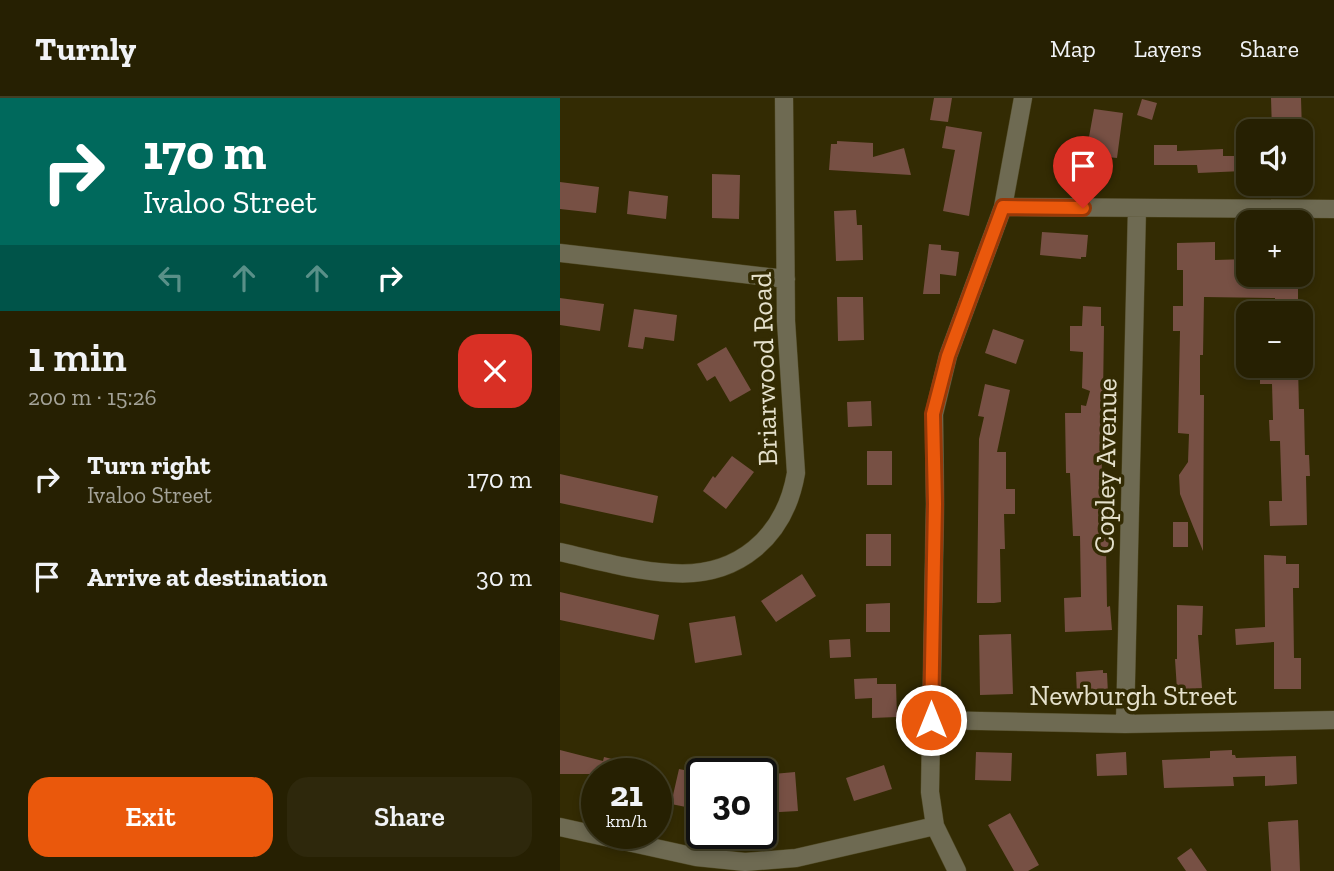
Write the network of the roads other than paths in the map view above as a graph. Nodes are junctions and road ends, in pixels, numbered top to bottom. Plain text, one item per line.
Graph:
1 (784, 98) edge
2 (1023, 98) edge
3 (1003, 207) junction
4 (1136, 208) junction
5 (1334, 209) edge
6 (560, 253) edge
7 (786, 279) junction
8 (560, 551) edge
9 (931, 720) junction
10 (1334, 720) edge
11 (1125, 724) junction
12 (935, 826) junction
13 (560, 827) edge
14 (957, 871) edge

1 - 7 street, Briarwood Road
2 - 3 street
3 - 4 street
3 - 9 street
4 - 5 street
4 - 11 street, Copley Avenue
6 - 7 street
7 - 8 street, Briarwood Road
9 - 11 street, Newburgh Street
9 - 12 street
10 - 11 street, Newburgh Street
12 - 13 street
12 - 14 street

